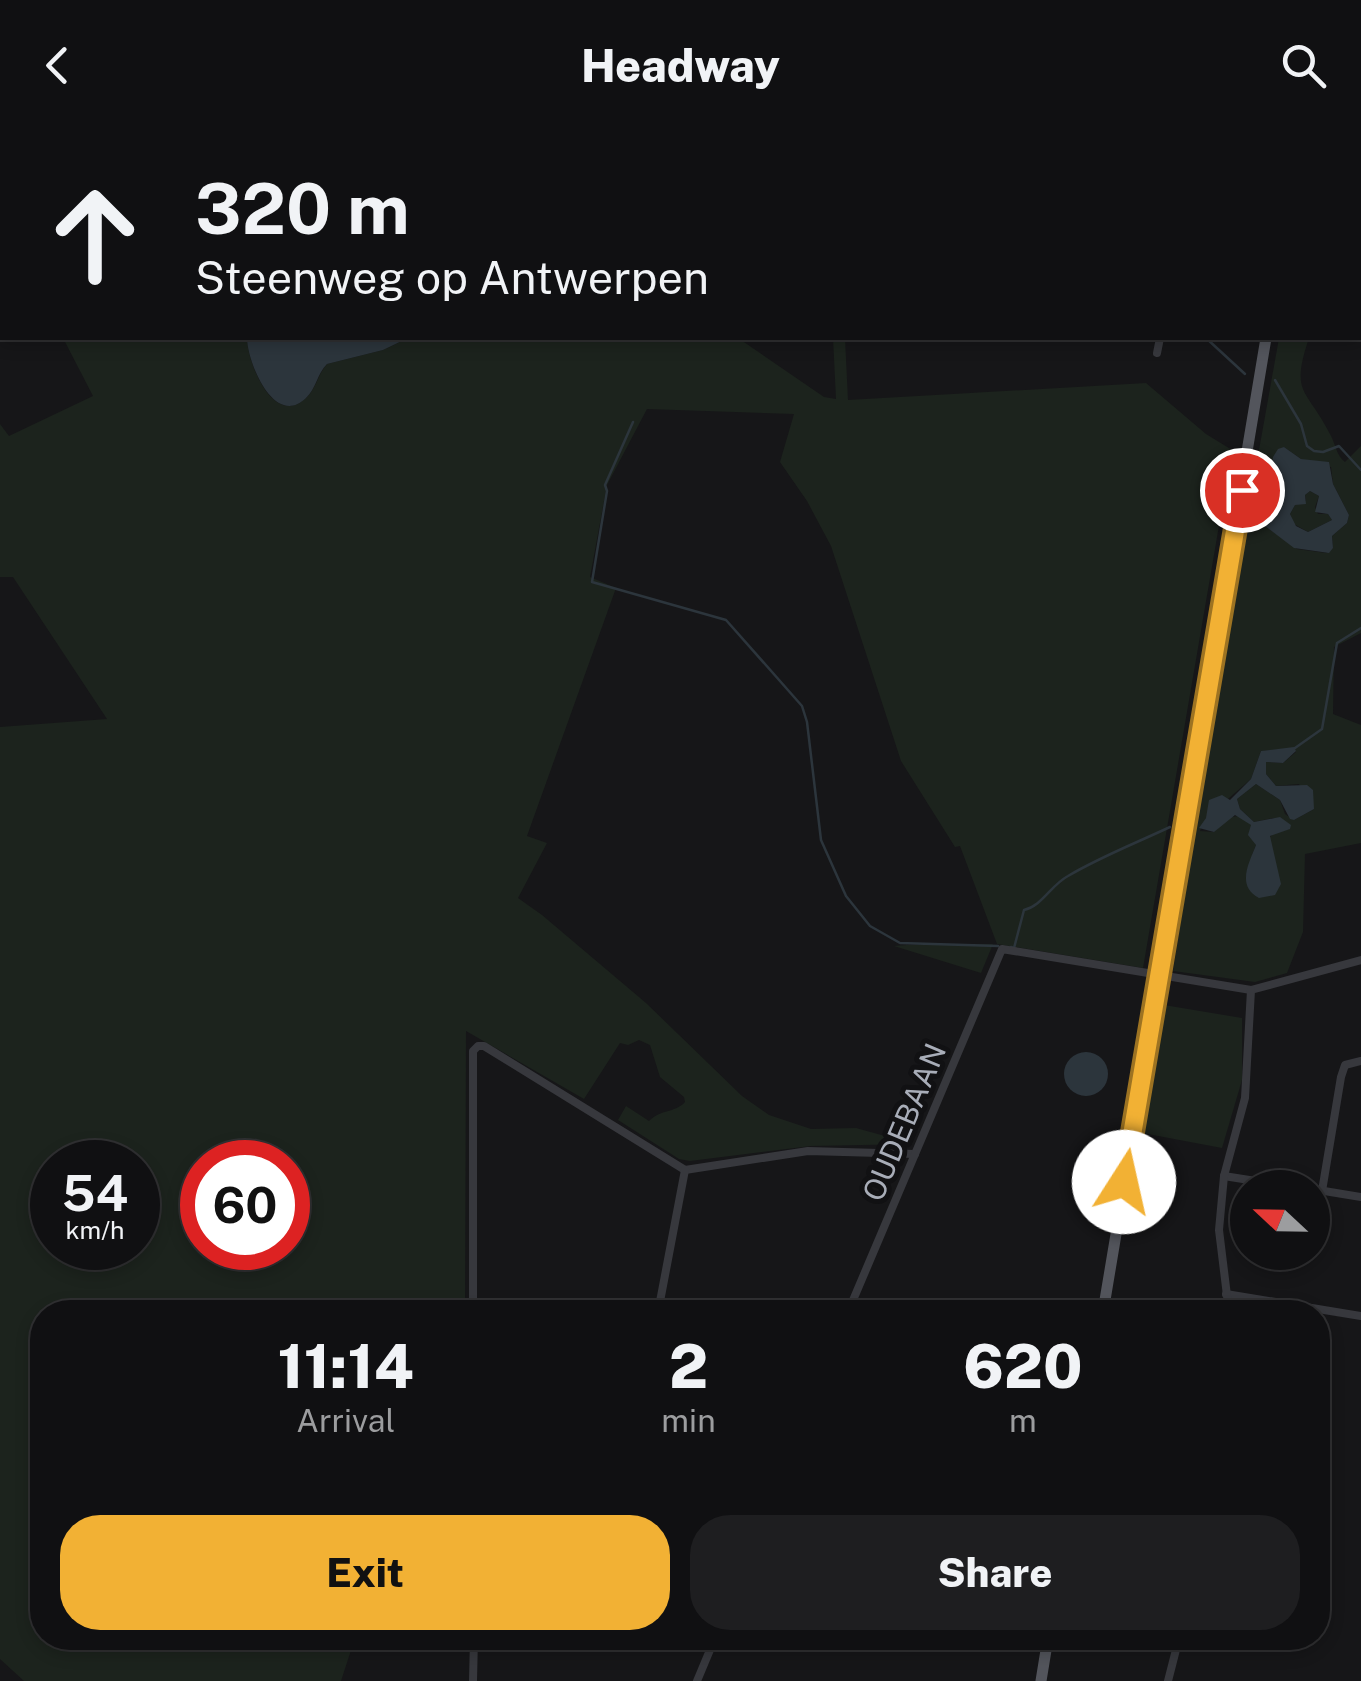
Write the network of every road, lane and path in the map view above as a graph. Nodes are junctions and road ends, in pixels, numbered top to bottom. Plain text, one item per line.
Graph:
1 (1160, 340) edge
2 (1266, 340) edge
3 (1157, 353) dead end
4 (1361, 960) edge
5 (1158, 975) junction
6 (1251, 990) junction
7 (1361, 1061) edge
8 (915, 1154) junction
9 (685, 1170) junction
10 (1322, 1170) edge
11 (1224, 1176) junction
12 (1230, 1177) edge
13 (1330, 1192) edge
14 (1361, 1197) edge
15 (1226, 1294) junction
16 (473, 1300) edge
17 (660, 1300) edge
18 (853, 1300) edge
19 (1104, 1300) edge
20 (1227, 1300) edge
21 (1263, 1300) edge
22 (1330, 1311) edge
23 (1361, 1316) edge
24 (474, 1650) edge
25 (710, 1650) edge
26 (1046, 1650) edge
27 (1176, 1650) edge
28 (473, 1681) edge
29 (697, 1681) edge
30 (1041, 1681) edge
31 (1168, 1681) edge

1 - 3 street
2 - 5 main road
4 - 6 street
5 - 6 street
5 - 8 street, OUDEBAAN
5 - 19 main road
6 - 11 street
7 - 10 street
8 - 9 street
8 - 18 street, OUDEBAAN
9 - 16 street
9 - 17 street
11 - 12 street
11 - 15 street
13 - 14 street
15 - 20 street
15 - 21 street
22 - 23 street
24 - 28 street
25 - 29 street
26 - 30 main road
27 - 31 street

